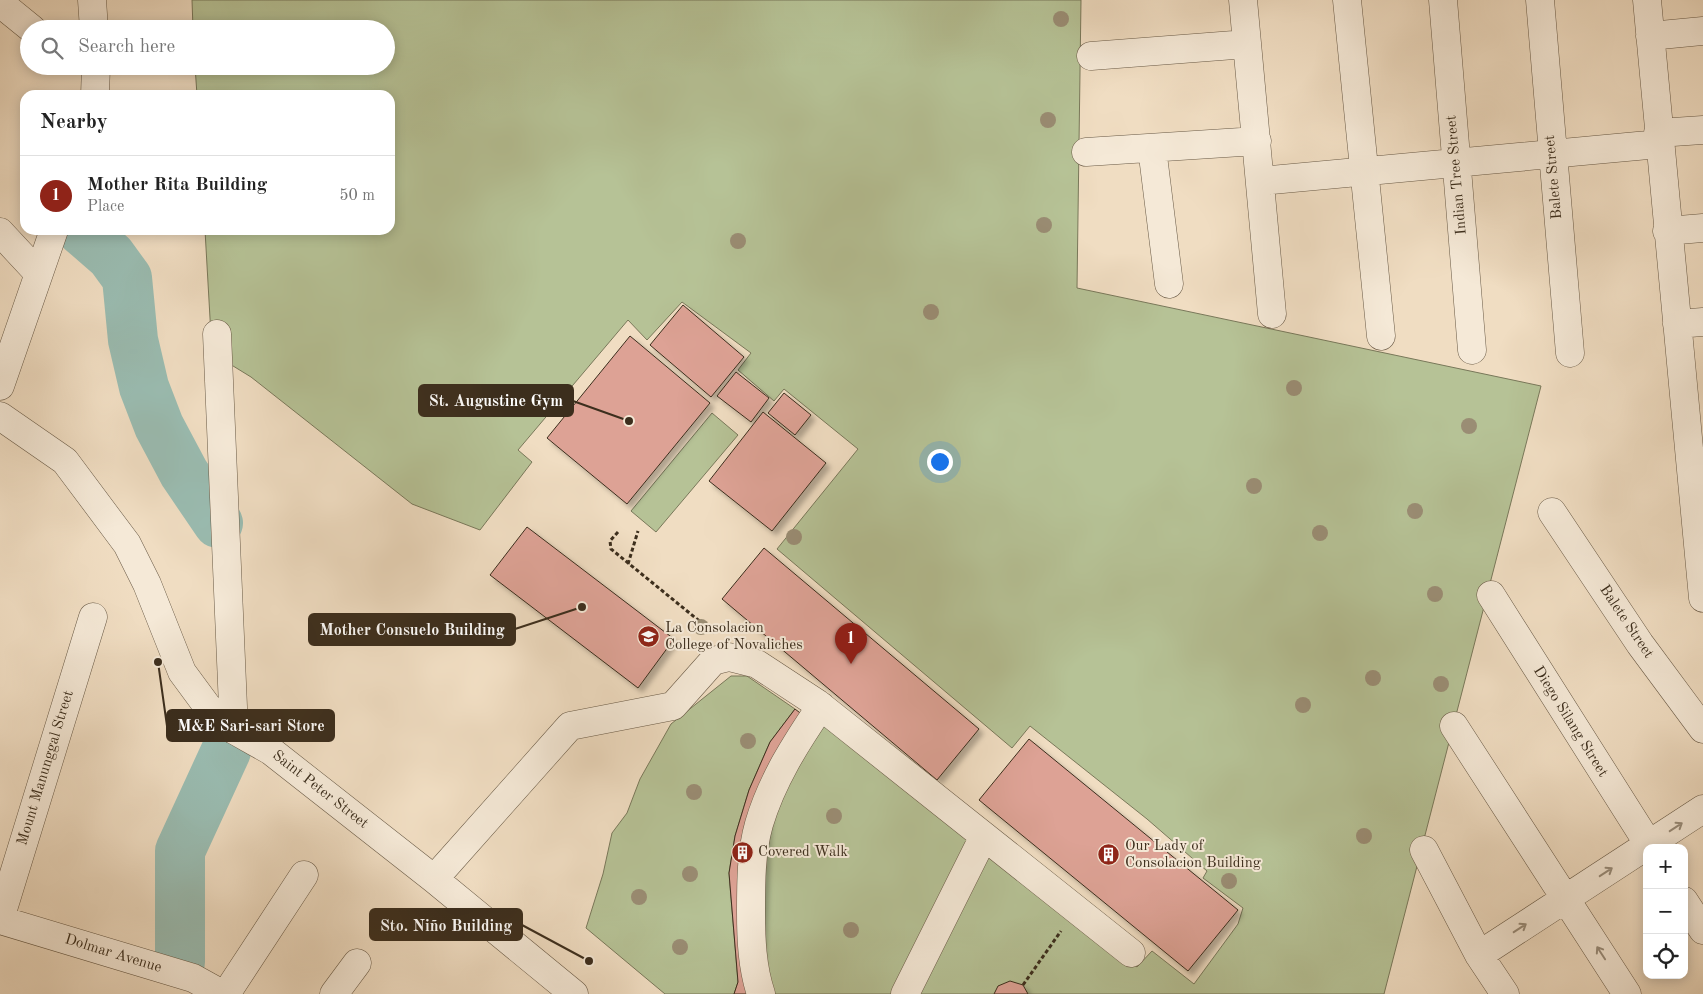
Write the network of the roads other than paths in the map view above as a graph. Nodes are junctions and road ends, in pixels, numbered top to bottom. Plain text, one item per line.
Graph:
1 (92, 0) edge
2 (1243, 0) edge
3 (1347, 0) edge
4 (1443, 0) edge
5 (1540, 0) edge
6 (1647, 0) edge
7 (0, 3) edge
8 (21, 20) edge
9 (93, 20) edge
10 (1703, 31) edge
11 (1650, 36) junction
12 (1247, 44) junction
13 (1091, 56) dead end
14 (1703, 130) edge
15 (1659, 139) junction
16 (1257, 141) junction
17 (1152, 148) junction
18 (1086, 152) dead end
19 (1552, 152) junction
20 (1456, 162) junction
21 (1364, 171) junction
22 (1261, 181) junction
23 (1703, 228) edge
24 (1668, 231) junction
25 (0, 232) edge
26 (52, 235) edge
27 (38, 273) junction
28 (1169, 284) dead end
29 (1272, 314) dead end
30 (1690, 323) edge
31 (217, 334) dead end
32 (1381, 336) dead end
33 (1472, 350) dead end
34 (1570, 353) dead end
35 (0, 386) edge
36 (0, 416) edge
37 (1694, 421) edge
38 (1552, 512) dead end
39 (1699, 515) edge
40 (1491, 595) dead end
41 (1703, 598) edge
42 (93, 617) dead end
43 (821, 706) junction
44 (1454, 726) dead end
45 (234, 730) junction
46 (1703, 730) edge
47 (1703, 809) edge
48 (984, 836) junction
49 (1649, 844) edge
50 (1653, 844) edge
51 (1424, 850) dead end
52 (1643, 850) edge
53 (304, 874) dead end
54 (434, 880) junction
55 (1566, 898) junction
56 (1688, 907) edge
57 (0, 919) edge
58 (1703, 930) edge
59 (1131, 953) dead end
60 (1479, 955) junction
61 (357, 963) dead end
62 (222, 994) edge
63 (226, 994) edge
64 (334, 994) edge
65 (574, 994) edge
66 (761, 994) edge
67 (906, 994) edge
68 (1505, 994) edge
69 (1627, 994) edge

1 - 9 street
2 - 12 street
3 - 21 street
4 - 20 street, Indian Tree Street
5 - 19 street, Balete Street
6 - 11 street
7 - 8 street
10 - 11 street
11 - 15 street
12 - 13 street
12 - 16 street
14 - 15 street
15 - 19 street
15 - 24 street
16 - 17 street
16 - 22 street
17 - 18 street
17 - 28 street
19 - 20 street
19 - 34 street, Balete Street
20 - 21 street
20 - 33 street, Indian Tree Street
21 - 22 street
21 - 32 street
22 - 29 street
23 - 24 street
24 - 30 street
25 - 27 street
26 - 27 street
27 - 35 street
30 - 37 street
31 - 45 street
36 - 45 street, Saint Peter Street
37 - 39 street
38 - 46 street, Balete Street
39 - 41 street
40 - 49 street, Diego Silang Street
42 - 57 street, Mount Manunggal Street
43 - 48 street
43 - 54 street
43 - 66 street
44 - 55 street
45 - 54 street, Saint Peter Street
50 -> 47 street
48 - 59 street
48 - 67 street
51 - 60 street
55 -> 52 street
53 - 63 street
54 - 65 street, Saint Peter Street
60 -> 55 street
69 -> 55 street
56 - 58 street
57 - 62 street, Dolmar Avenue
60 - 68 street
61 - 64 street

